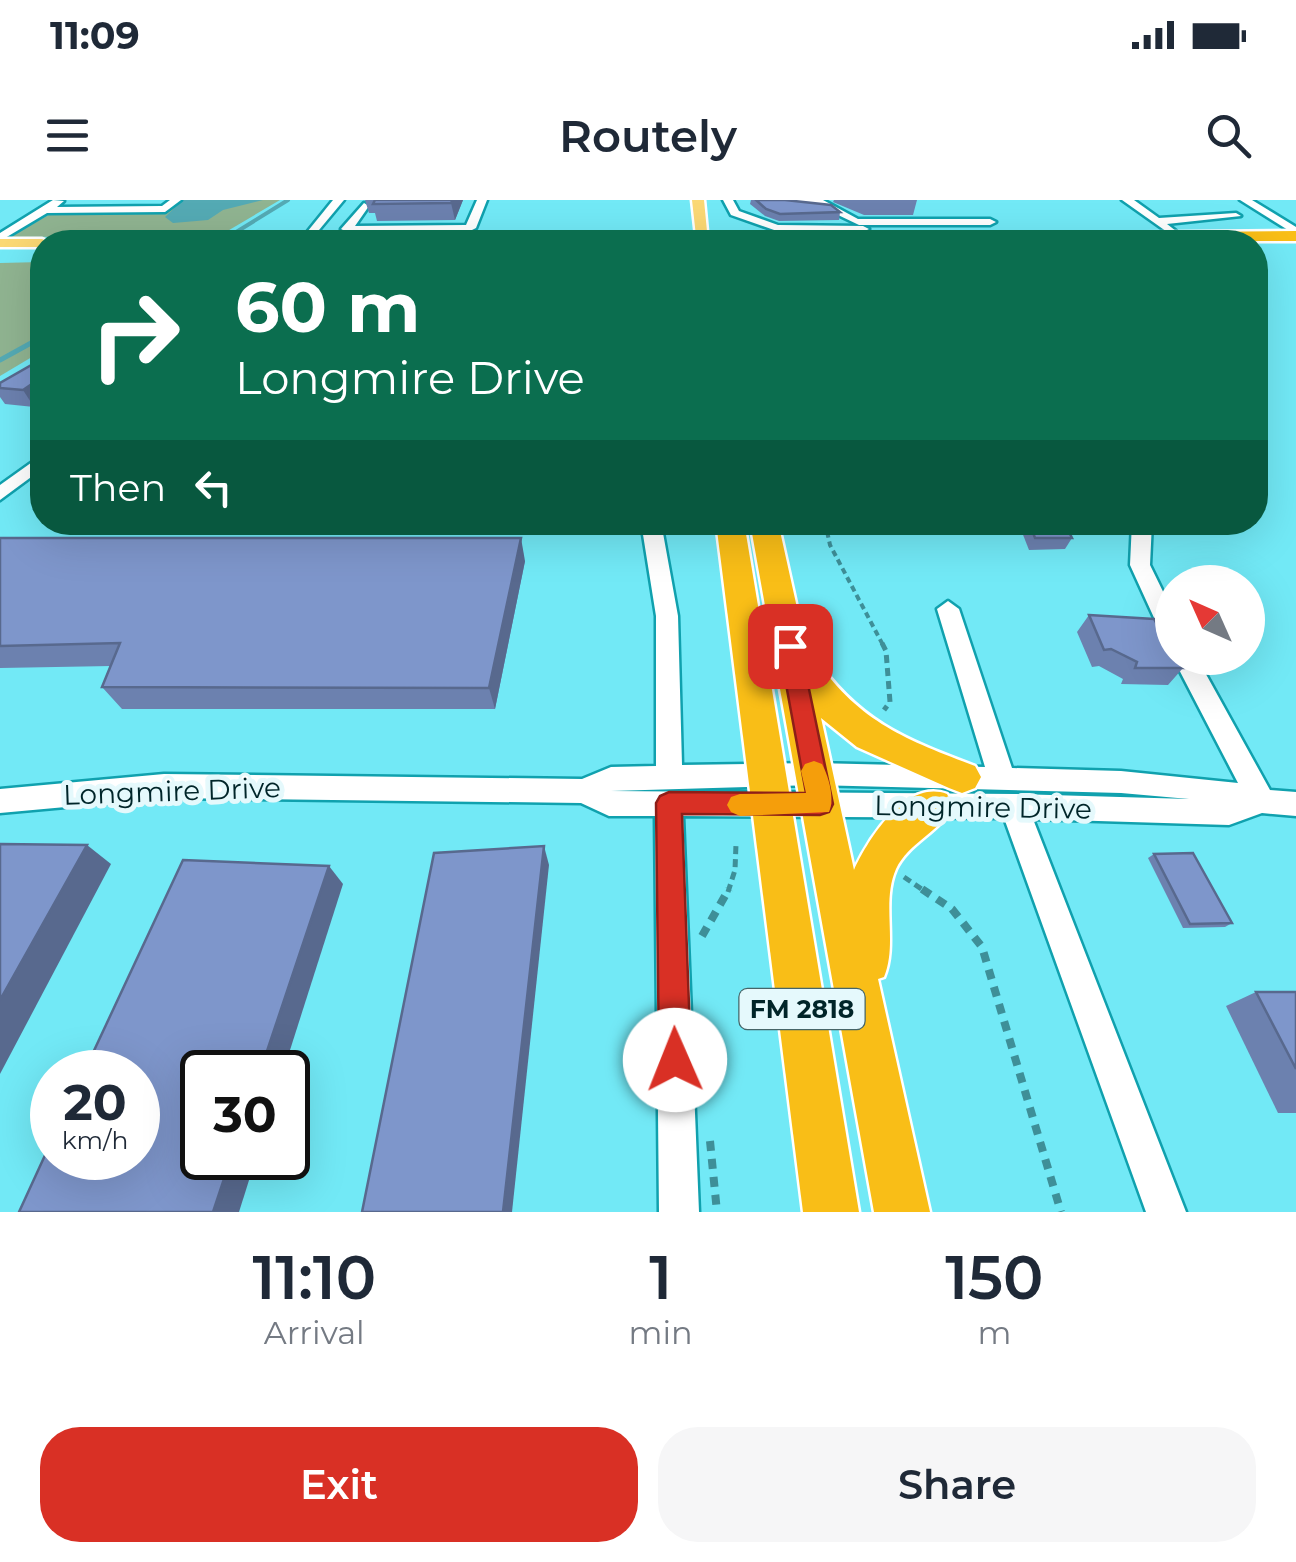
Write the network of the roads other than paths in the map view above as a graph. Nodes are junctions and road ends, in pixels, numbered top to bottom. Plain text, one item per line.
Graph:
1 (60, 200) edge
2 (176, 200) edge
3 (339, 200) edge
4 (482, 200) edge
5 (728, 200) edge
6 (772, 200) edge
7 (853, 200) edge
8 (1127, 200) edge
9 (1217, 203) edge
10 (1250, 203) edge
11 (370, 204) edge
12 (45, 210) junction
13 (691, 214) edge
14 (977, 214) dead end
15 (1157, 221) junction
16 (990, 222) junction
17 (864, 228) junction
18 (312, 230) edge
19 (665, 230) edge
20 (839, 230) edge
21 (892, 230) edge
22 (998, 230) edge
23 (1169, 230) edge
24 (1268, 237) edge
25 (1296, 237) edge
26 (0, 241) edge
27 (30, 242) edge
28 (1268, 242) edge
29 (0, 254) edge
30 (30, 254) edge
31 (30, 466) edge
32 (0, 468) edge
33 (30, 470) edge
34 (0, 494) edge
35 (654, 535) edge
36 (732, 535) edge
37 (767, 535) edge
38 (1141, 535) edge
39 (1155, 597) edge
40 (948, 609) dead end
41 (790, 646) junction
42 (1194, 675) edge
43 (817, 789) junction
44 (669, 790) junction
45 (771, 790) junction
46 (947, 791) junction
47 (1008, 792) junction
48 (0, 801) edge
49 (1262, 801) junction
50 (1296, 804) edge
51 (868, 1032) junction
52 (678, 1212) edge
53 (831, 1212) edge
54 (902, 1212) edge
55 (1166, 1212) edge

1 - 12 street
2 - 12 street
3 - 18 street
4 - 11 street
5 - 17 street
6 - 17 street
7 - 17 street
8 - 15 street
9 - 10 street
9 - 15 street
10 - 25 street
12 - 26 street
13 - 19 main road
14 - 16 street
15 - 23 street
16 - 17 street
16 - 22 street
17 - 20 highway
17 - 21 highway
24 - 25 highway
25 - 28 highway
26 - 27 main road
29 - 30 main road
31 - 32 street
33 - 34 street
35 - 44 street
36 - 45 highway, FM 2818
37 - 41 highway, FM 2818
38 - 39 street
40 - 47 street
41 - 43 highway, FM 2818
41 - 46 highway
42 - 49 street
43 - 45 street, Longmire Drive
43 - 46 street, Longmire Drive
43 - 46 street, Longmire Drive
43 - 51 highway, FM 2818
44 - 45 street, Longmire Drive
44 - 48 street, Longmire Drive
44 - 52 street
45 - 53 highway, FM 2818
46 - 47 street, Longmire Drive
46 - 47 street, Longmire Drive
46 - 51 highway
47 - 49 street, Longmire Drive
47 - 55 street
49 - 50 street, Longmire Drive
51 - 54 highway, FM 2818

